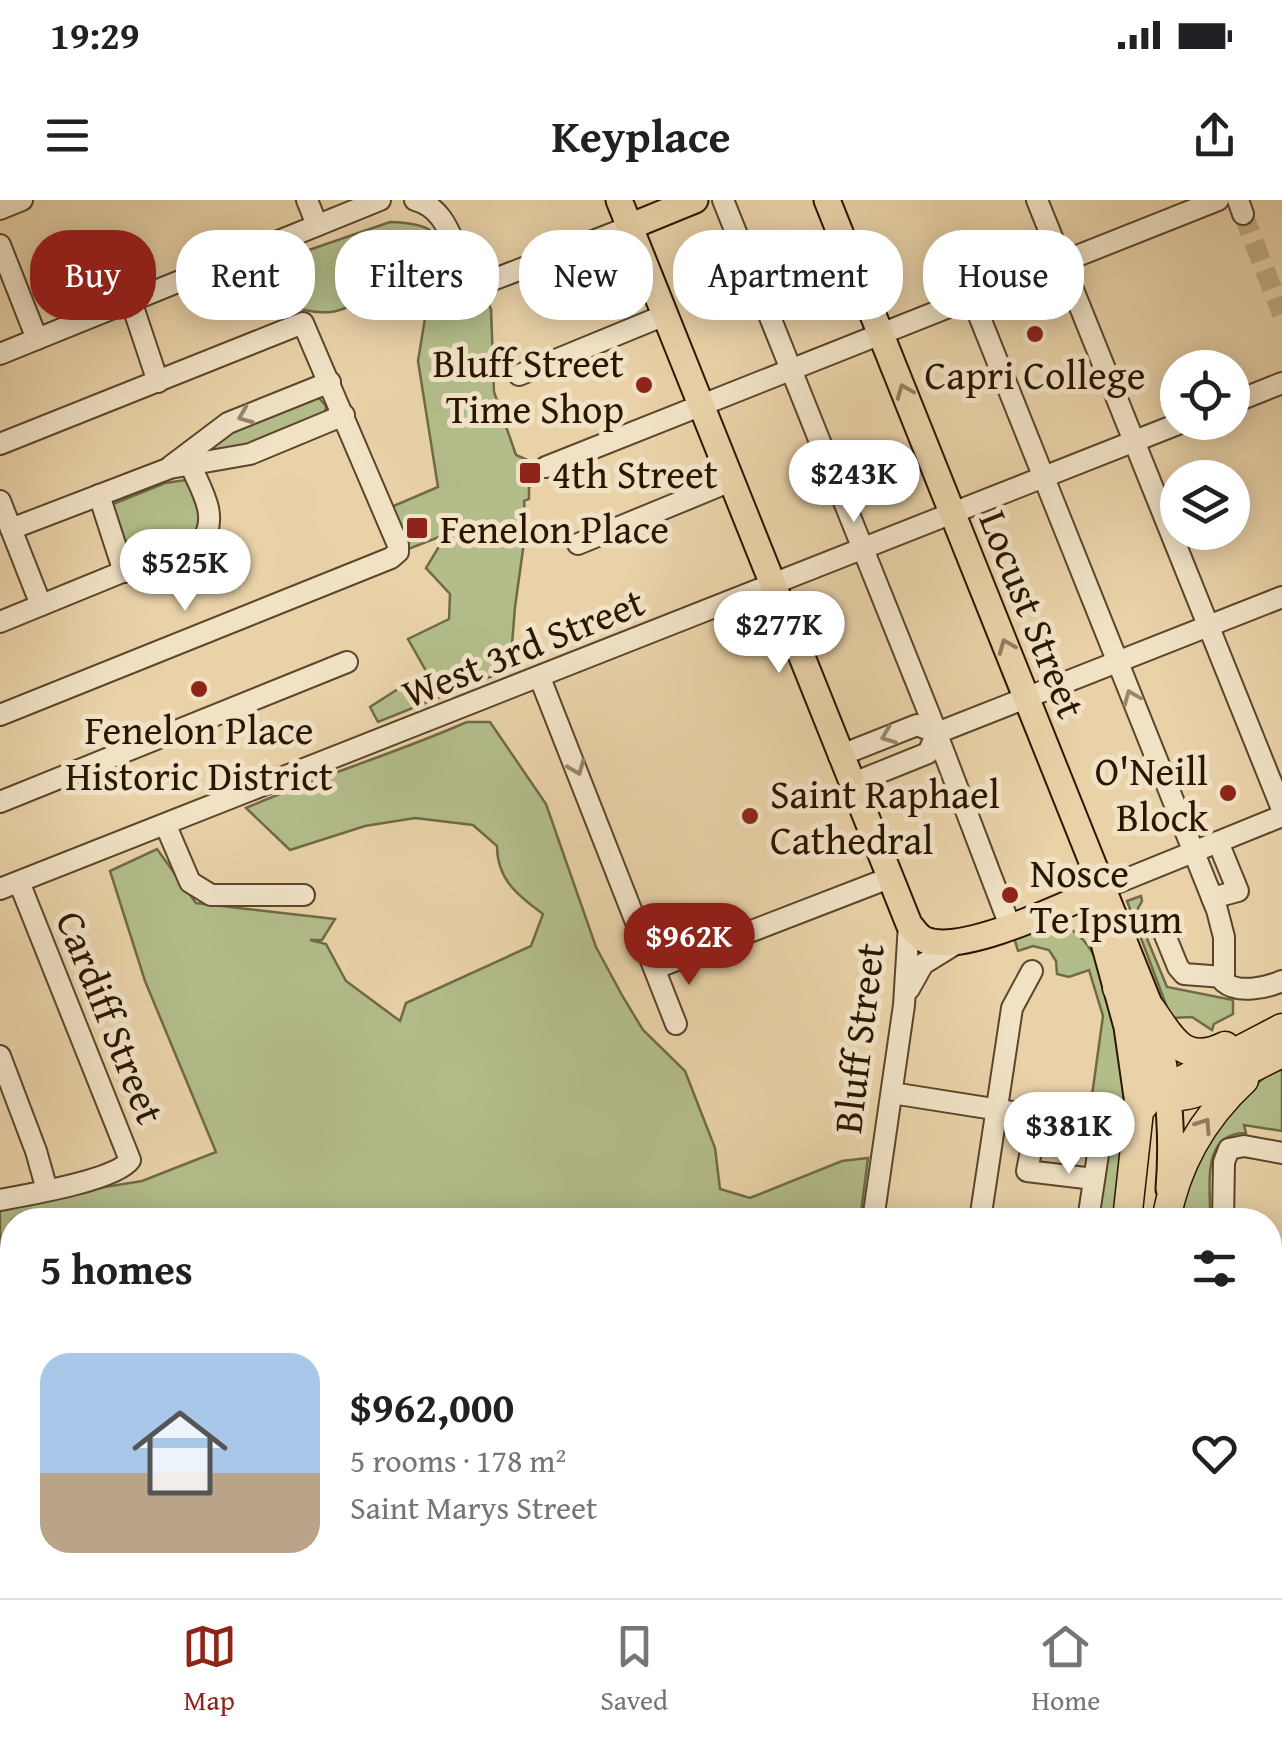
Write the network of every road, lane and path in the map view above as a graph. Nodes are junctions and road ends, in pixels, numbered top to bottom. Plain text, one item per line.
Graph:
1 (22, 200) edge
2 (307, 200) edge
3 (380, 200) edge
4 (415, 200) edge
5 (619, 200) edge
6 (695, 200) edge
7 (723, 200) edge
8 (827, 200) edge
9 (1036, 200) edge
10 (1218, 200) edge
11 (0, 208) edge
12 (317, 225) junction
13 (630, 226) junction
14 (1049, 230) edge
15 (0, 245) edge
16 (1084, 253) edge
17 (156, 290) edge
18 (665, 316) junction
19 (1084, 317) edge
20 (923, 318) edge
21 (84, 320) edge
22 (137, 320) edge
23 (981, 320) edge
24 (882, 334) junction
25 (37, 339) junction
26 (0, 354) edge
27 (792, 370) junction
28 (519, 375) dead end
29 (158, 382) junction
30 (330, 382) junction
31 (1282, 383) edge
32 (1250, 396) edge
33 (701, 406) junction
34 (344, 415) junction
35 (1160, 431) edge
36 (1134, 442) junction
37 (0, 444) edge
38 (180, 466) junction
39 (546, 467) dead end
40 (1042, 478) junction
41 (731, 481) junction
42 (99, 495) junction
43 (0, 502) edge
44 (953, 513) junction
45 (12, 529) junction
46 (578, 544) dead end
47 (863, 548) junction
48 (124, 572) junction
49 (772, 584) junction
50 (1282, 598) edge
51 (41, 605) junction
52 (0, 622) edge
53 (1208, 626) junction
54 (348, 662) dead end
55 (1117, 662) junction
56 (540, 678) junction
57 (1026, 698) junction
58 (0, 715) edge
59 (937, 733) junction
60 (840, 756) junction
61 (851, 784) junction
62 (0, 802) edge
63 (1282, 813) edge
64 (166, 826) junction
65 (1218, 842) junction
66 (1194, 852) junction
67 (889, 878) junction
68 (10, 886) edge
69 (1102, 889) junction
70 (304, 895) dead end
71 (1212, 898) junction
72 (1040, 915) junction
73 (1160, 923) dead end
74 (909, 924) junction
75 (1010, 926) junction
76 (957, 944) junction
77 (656, 968) junction
78 (1032, 971) dead end
79 (1224, 976) junction
80 (1114, 979) junction
81 (1282, 981) edge
82 (904, 1005) junction
83 (1151, 1009) junction
84 (676, 1024) dead end
85 (1282, 1026) edge
86 (1282, 1053) edge
87 (0, 1056) edge
88 (1166, 1090) junction
89 (892, 1093) junction
90 (997, 1109) junction
91 (1140, 1111) junction
92 (1038, 1116) junction
93 (1282, 1152) edge
94 (1094, 1179) junction
95 (47, 1190) junction
96 (0, 1200) edge
97 (875, 1208) edge
98 (982, 1208) edge
99 (1090, 1208) edge
100 (1129, 1208) edge
101 (1167, 1208) edge
102 (1169, 1208) edge
103 (1223, 1208) edge

1 - 11 street
2 - 12 street
3 - 12 street
4 - 13 street
5 - 13 main road, Bluff Street
6 - 13 main road
7 - 27 street
8 - 24 main road, Locust Street
9 - 14 street
10 - 16 street
12 - 17 street
13 - 18 main road, Bluff Street
15 - 25 street
18 - 28 street
18 - 33 main road, Bluff Street
19 - 36 street
20 - 24 street
21 - 25 street
22 - 29 street
23 - 40 street
24 - 27 street
44 -> 24 main road, Locust Street
25 - 26 street
27 - 33 street
27 - 47 street
29 - 30 street
29 - 37 street
30 - 34 street
30 -> 38 street
31 - 32 street
33 - 39 street
33 - 41 main road, Bluff Street
34 - 38 street
34 - 58 street
35 - 36 street, West 3rd Street
36 - 40 street, West 3rd Street
36 - 53 street
38 - 42 street
38 - 48 street
40 - 44 street, West 3rd Street
40 - 55 street
41 - 46 street
41 - 49 main road, Bluff Street
42 - 45 street
42 - 48 street
43 - 45 street
44 - 47 street, West 3rd Street
57 -> 44 main road, Locust Street
45 - 51 street
47 - 49 street, West 3rd Street
47 - 59 street
48 - 51 street
49 - 56 street, West 3rd Street
49 - 60 main road, Bluff Street
50 - 53 street
51 - 52 street
53 - 55 street
53 - 63 street
54 - 62 street
55 - 57 street
66 -> 55 street
56 - 64 street, West 3rd Street
56 -> 77 street
57 - 59 street
57 - 69 main road, Locust Street
59 -> 60 street
59 - 61 street
59 - 75 street
60 - 61 main road, Bluff Street
61 - 67 main road, Bluff Street
63 - 65 street
64 - 68 street, West 3rd Street
64 - 70 street
65 - 66 street
65 - 71 street
66 - 69 street
66 - 71 street
67 - 74 main road, Bluff Street
67 - 77 street
68 - 95 street, Cardiff Street
69 - 72 main road
69 - 80 main road
69 - 83 main road, Locust Street
71 - 79 street
72 - 75 main road
72 - 80 main road
73 - 79 street
74 - 76 main road
74 - 82 street, Bluff Street
75 - 76 main road
76 - 82 street
77 - 84 street
78 - 90 street
79 - 81 street
80 - 88 highway
80 - 91 main road
82 - 89 street, Bluff Street
83 - 85 highway
83 - 88 main road, Locust Street
85 - 88 highway
86 - 88 highway
102 -> 86 highway
87 - 95 street
88 - 91 highway
88 - 101 main road, Locust Street
89 - 90 street
89 - 97 street, Bluff Street
90 - 92 street
90 - 98 street
91 - 100 highway
92 - 94 street
92 - 94 street
93 - 103 street
94 - 99 street
95 - 96 street

